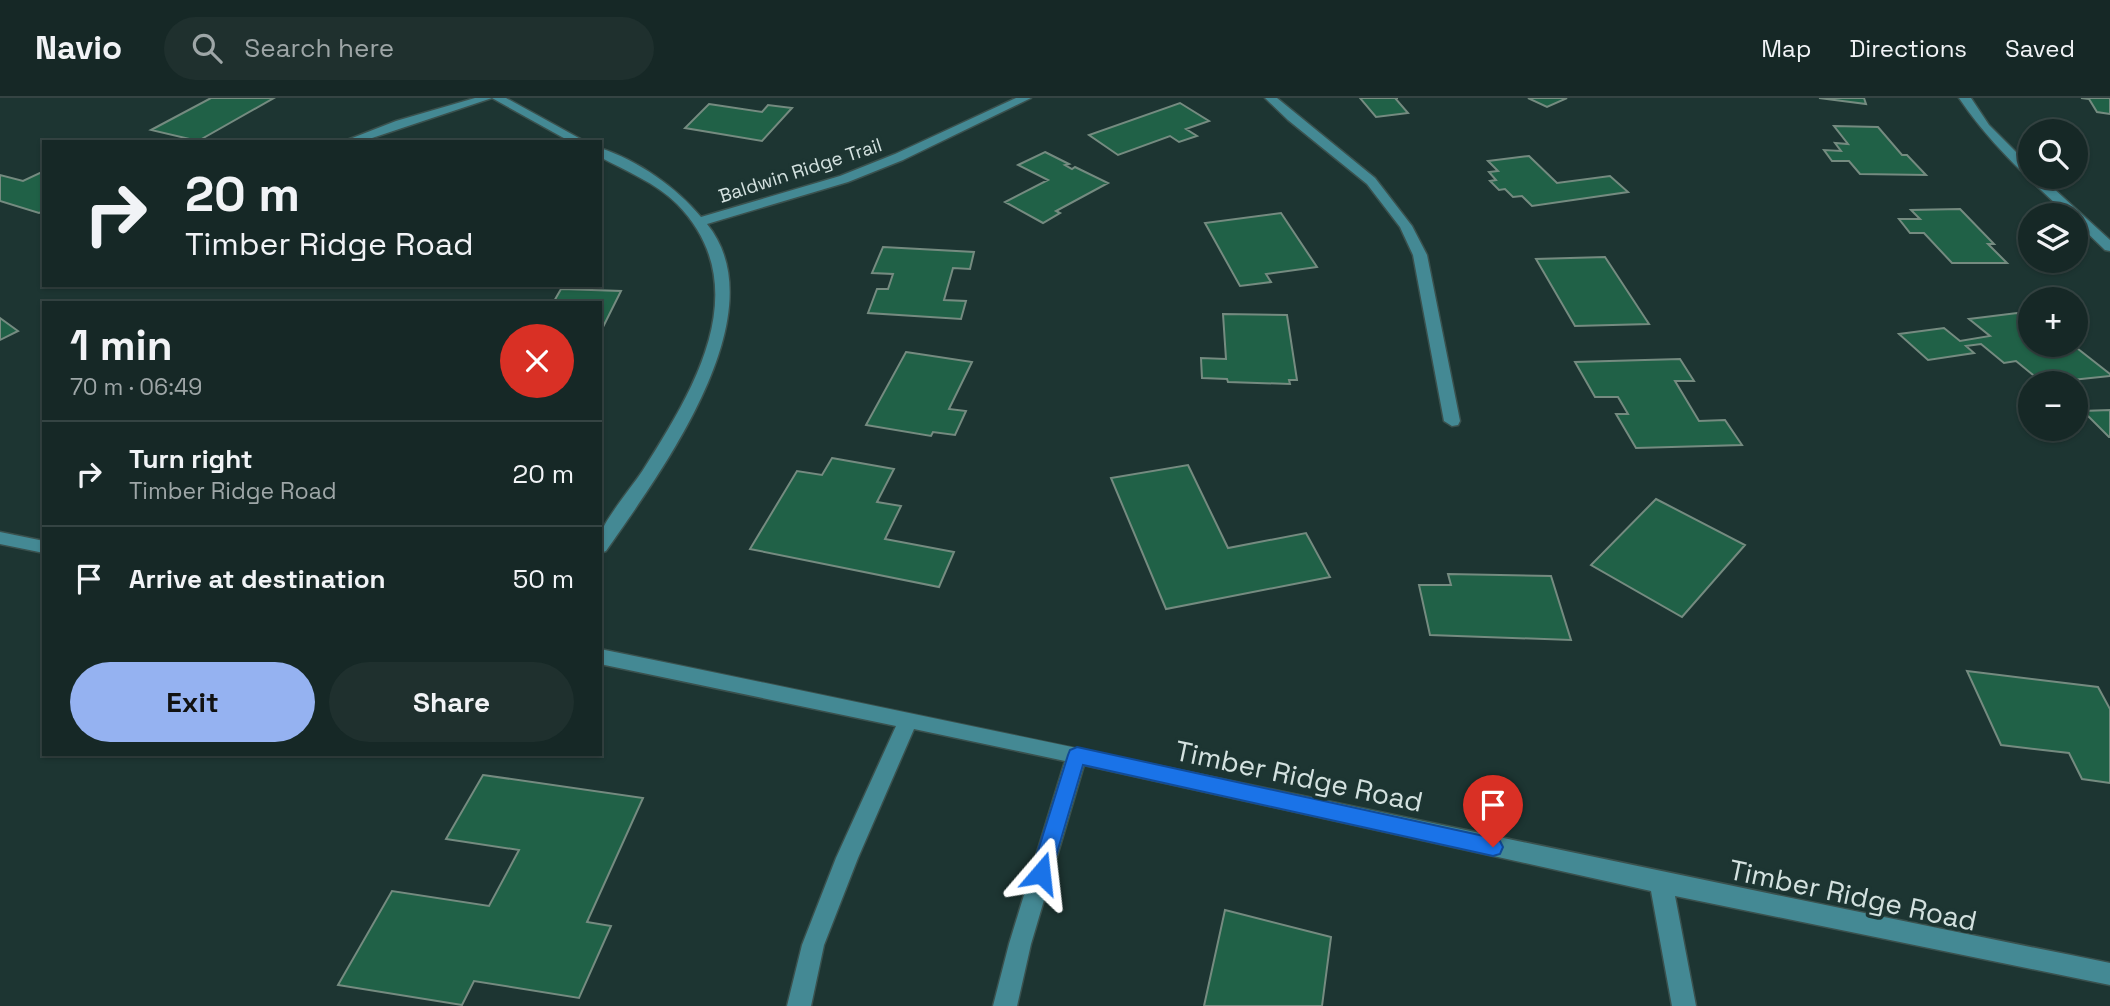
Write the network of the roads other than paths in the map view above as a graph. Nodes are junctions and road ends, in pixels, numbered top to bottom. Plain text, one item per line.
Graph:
1 (486, 98) edge
2 (498, 98) edge
3 (1025, 98) edge
4 (1271, 98) edge
5 (1965, 98) edge
6 (353, 140) edge
7 (576, 140) edge
8 (602, 153) edge
9 (2018, 161) edge
10 (2047, 189) edge
11 (700, 222) junction
12 (2110, 247) edge
13 (1452, 421) dead end
14 (0, 538) edge
15 (602, 544) edge
16 (42, 547) edge
17 (602, 656) edge
18 (908, 720) junction
19 (1077, 755) junction
20 (1661, 883) junction
21 (2110, 974) edge
22 (799, 1006) edge
23 (1005, 1006) edge
24 (1684, 1006) edge

1 - 6 street
2 - 7 street
3 - 11 street, Baldwin Ridge Trail
4 - 13 street
5 - 9 street
8 - 11 street
10 - 12 street
11 - 15 street
14 - 16 street
17 - 18 street, Timber Ridge Road
18 - 19 street, Timber Ridge Road
18 - 22 street
19 - 20 street, Timber Ridge Road
19 - 23 street
20 - 21 street, Timber Ridge Road
20 - 24 street

